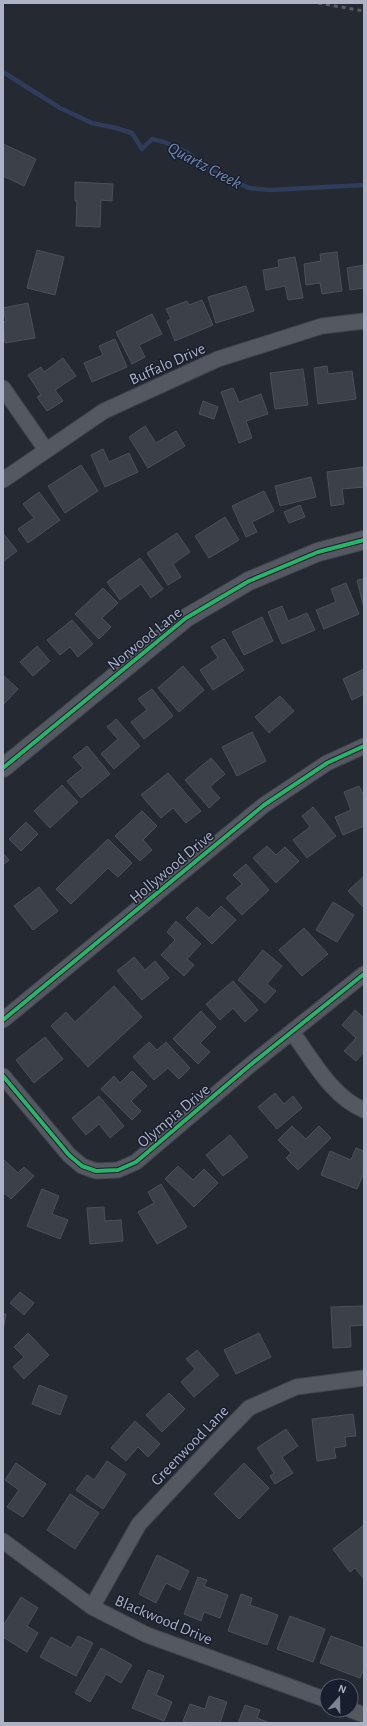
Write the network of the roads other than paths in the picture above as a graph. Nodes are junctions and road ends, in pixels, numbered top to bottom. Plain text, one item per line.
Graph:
1 (364, 321) edge
2 (3, 388) edge
3 (46, 450) junction
4 (3, 480) edge
5 (364, 540) edge
6 (364, 746) edge
7 (3, 768) edge
8 (364, 974) edge
9 (3, 1020) edge
10 (292, 1032) junction
11 (3, 1076) edge
12 (364, 1110) edge
13 (364, 1378) edge
14 (3, 1541) edge
15 (92, 1607) junction
16 (319, 1697) edge

1 - 3 street, Buffalo Drive
2 - 3 street
3 - 4 street, Buffalo Drive
5 - 7 street, Norwood Lane
6 - 9 street, Hollywood Drive
8 - 10 street, Olympia Drive
10 - 11 street, Olympia Drive
10 - 12 street
13 - 15 street, Greenwood Lane
14 - 15 street, Blackwood Drive
15 - 16 street, Blackwood Drive

